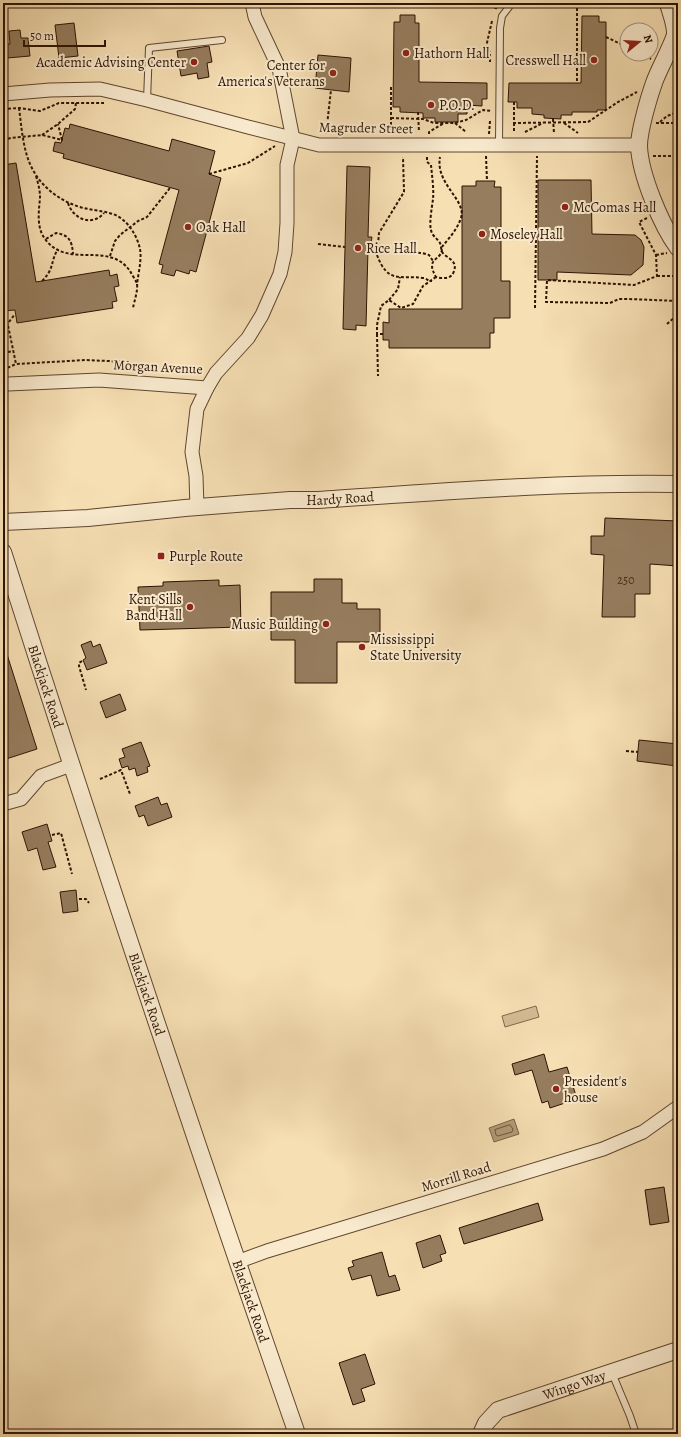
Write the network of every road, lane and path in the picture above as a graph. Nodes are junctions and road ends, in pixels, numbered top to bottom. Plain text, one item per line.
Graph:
1 (252, 3) edge
2 (480, 3) edge
3 (509, 3) edge
4 (577, 3) edge
5 (668, 3) edge
6 (606, 37) dead end
7 (222, 40) dead end
8 (619, 43) edge
9 (490, 66) dead end
10 (577, 83) dead end
11 (391, 87) dead end
12 (331, 90) dead end
13 (641, 90) dead end
14 (3, 94) edge
15 (147, 100) junction
16 (76, 102) junction
17 (514, 102) dead end
18 (105, 103) dead end
19 (19, 108) junction
20 (3, 109) edge
21 (418, 112) dead end
22 (678, 112) edge
23 (391, 118) junction
24 (419, 118) junction
25 (553, 119) dead end
26 (444, 123) junction
27 (455, 123) junction
28 (514, 123) junction
29 (544, 123) junction
30 (553, 123) junction
31 (562, 123) junction
32 (659, 123) dead end
33 (58, 124) junction
34 (397, 132) dead end
35 (414, 132) dead end
36 (419, 132) junction
37 (429, 132) junction
38 (436, 132) dead end
39 (458, 132) dead end
40 (514, 132) junction
41 (525, 132) junction
42 (319, 133) dead end
43 (548, 133) dead end
44 (554, 133) junction
45 (560, 133) dead end
46 (573, 133) dead end
47 (326, 134) junction
48 (42, 135) junction
49 (332, 135) dead end
50 (23, 136) junction
51 (500, 139) junction
52 (3, 140) edge
53 (292, 144) junction
54 (639, 144) junction
55 (270, 145) dead end
56 (275, 146) junction
57 (535, 153) junction
58 (440, 155) dead end
59 (480, 156) dead end
60 (486, 156) dead end
61 (396, 157) dead end
62 (427, 162) dead end
63 (209, 174) dead end
64 (36, 175) junction
65 (170, 188) dead end
66 (68, 202) junction
67 (104, 213) junction
68 (652, 215) dead end
69 (131, 228) junction
70 (46, 240) junction
71 (318, 244) dead end
72 (345, 247) dead end
73 (58, 249) junction
74 (674, 250) edge
75 (442, 252) junction
76 (73, 254) junction
77 (377, 255) junction
78 (656, 255) junction
79 (110, 256) junction
80 (433, 260) junction
81 (657, 276) junction
82 (678, 276) edge
83 (400, 277) junction
84 (436, 277) junction
85 (42, 281) dead end
86 (432, 281) junction
87 (137, 285) junction
88 (389, 300) junction
89 (678, 301) edge
90 (133, 308) dead end
91 (535, 308) dead end
92 (5, 311) dead end
93 (15, 314) dead end
94 (678, 314) edge
95 (8, 324) junction
96 (667, 324) dead end
97 (3, 330) edge
98 (376, 334) junction
99 (383, 334) dead end
100 (12, 351) junction
101 (3, 353) edge
102 (129, 362) dead end
103 (16, 364) junction
104 (3, 366) edge
105 (378, 376) dead end
106 (3, 382) edge
107 (207, 388) junction
108 (678, 484) edge
109 (197, 508) junction
110 (3, 522) edge
111 (3, 552) edge
112 (82, 661) dead end
113 (86, 690) dead end
114 (626, 751) dead end
115 (638, 752) dead end
116 (71, 765) junction
117 (100, 779) dead end
118 (130, 794) dead end
119 (3, 804) edge
120 (52, 836) dead end
121 (72, 874) dead end
122 (79, 900) dead end
123 (89, 903) dead end
124 (678, 1107) edge
125 (237, 1262) junction
126 (678, 1350) edge
127 (612, 1373) junction
128 (297, 1434) edge
129 (480, 1434) edge
130 (636, 1434) edge

1 - 53 street
2 - 9 path
3 - 51 lane
4 - 10 path
5 - 54 street
6 - 8 path
7 - 15 lane
11 - 23 path
12 - 47 path
13 - 31 path
14 - 15 street, Magruder Street
15 - 53 street, Magruder Street
16 - 18 path
16 - 19 path
16 - 33 path
17 - 28 path
19 - 20 path
19 - 50 path
21 - 24 path
22 - 32 path
23 - 24 path
23 - 34 path
24 - 26 path
24 - 36 path
25 - 30 path
26 - 27 path
26 - 37 path
27 - 39 path
27 - 51 path
28 - 29 path
28 - 40 path
29 - 30 path
29 - 41 path
30 - 31 path
30 - 44 path
31 - 46 path
33 - 48 path
33 - 48 path
35 - 36 path
36 - 37 path
37 - 38 path
40 - 41 path
40 - 51 path
41 - 57 path
42 - 47 path
43 - 44 path
44 - 45 path
47 - 49 path
48 - 50 path
50 - 52 path
50 - 64 path
51 - 53 street, Magruder Street
51 - 57 street, Magruder Street
53 - 56 path
53 - 107 street, Morgan Avenue
54 - 57 street, Magruder Street
54 - 74 street
55 - 56 path
56 - 63 path
57 - 91 path
58 - 75 path
59 - 60 path
61 - 77 path
62 - 75 path
64 - 66 path
64 - 70 path
65 - 69 path
66 - 67 path
66 - 67 path
67 - 69 path
68 - 78 path
69 - 79 path
69 - 87 path
70 - 73 path
70 - 76 path
71 - 72 path
73 - 76 path
73 - 85 path
74 - 78 path
75 - 80 path
75 - 84 path
76 - 79 path
77 - 80 path
77 - 83 path
78 - 81 path
79 - 87 path
80 - 84 path
81 - 82 path
81 - 89 path
83 - 86 path
83 - 88 path
84 - 86 path
86 - 88 path
87 - 90 path
88 - 98 path
92 - 95 path
93 - 95 path
94 - 96 path
95 - 97 path
95 - 100 path
98 - 99 path
98 - 105 path
100 - 101 path
100 - 103 path
102 - 103 path
103 - 104 path
106 - 107 street, Morgan Avenue
107 - 109 street
108 - 109 street, Hardy Road
109 - 110 street, Hardy Road
111 - 116 street, Blackjack Road
112 - 113 path
114 - 115 path
116 - 119 street
116 - 125 street, Blackjack Road
117 - 118 path
120 - 121 path
122 - 123 path
124 - 125 street, Morrill Road
125 - 128 street, Blackjack Road
126 - 127 street, Wingo Way
127 - 129 street, Wingo Way
127 - 130 lane

